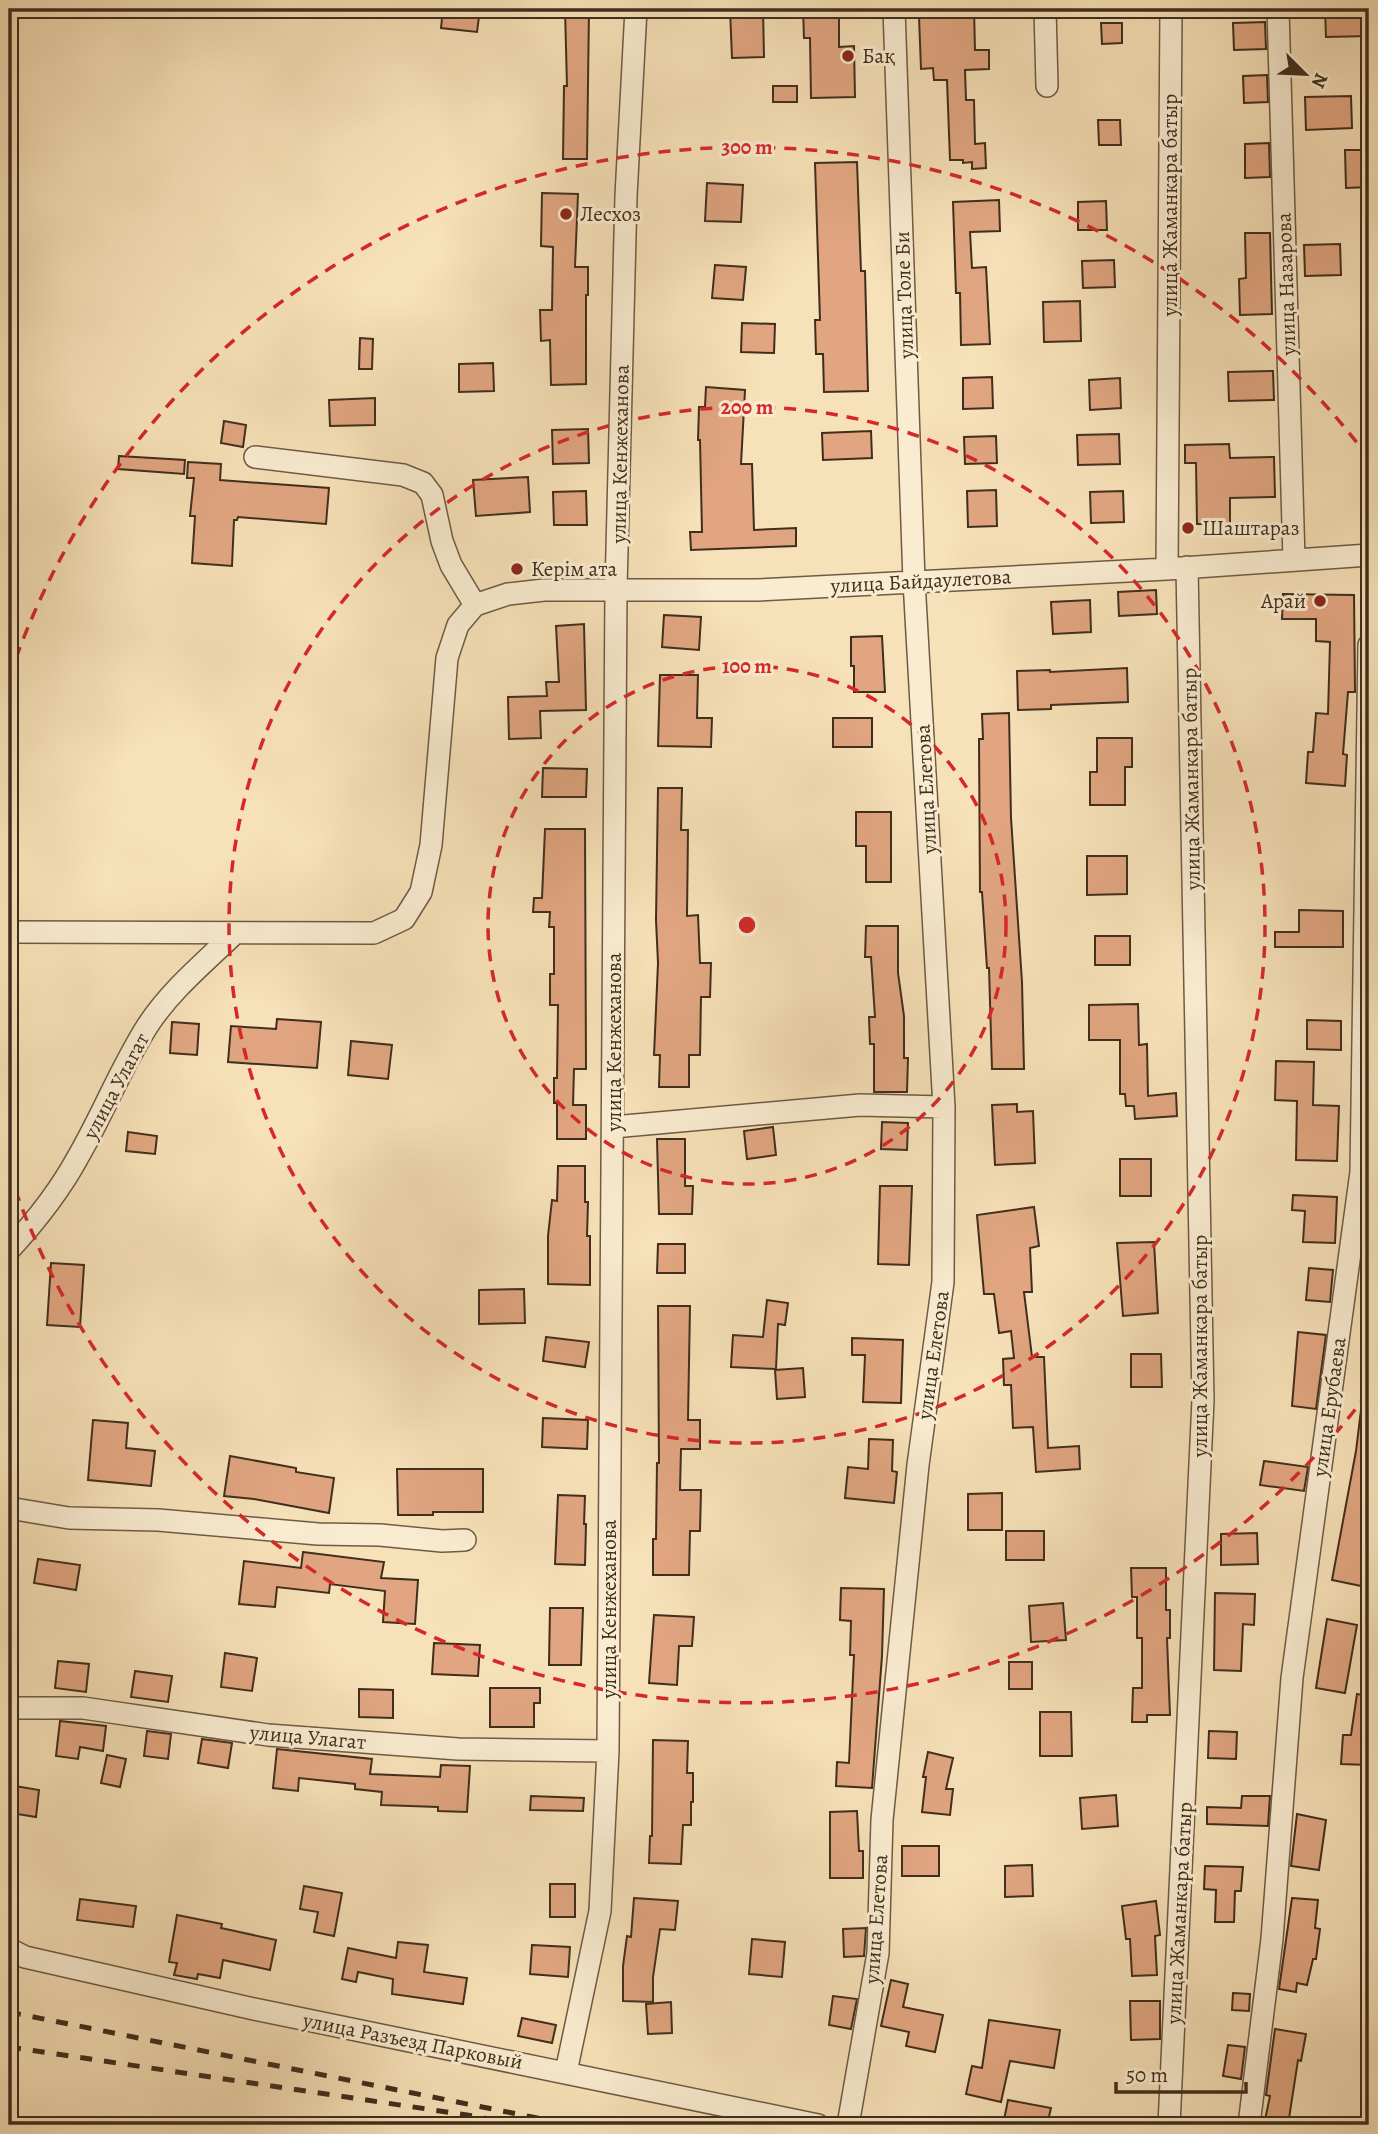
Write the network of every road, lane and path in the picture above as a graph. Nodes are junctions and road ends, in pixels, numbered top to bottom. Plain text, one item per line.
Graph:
1 (636, 9) edge
2 (894, 9) edge
3 (1045, 9) edge
4 (1171, 9) edge
5 (1278, 9) edge
6 (1047, 86) dead end
7 (255, 457) dead end
8 (1369, 555) edge
9 (1294, 560) junction
10 (1177, 568) junction
11 (914, 581) junction
12 (616, 589) junction
13 (475, 605) junction
14 (1369, 645) edge
15 (9, 932) edge
16 (235, 933) junction
17 (944, 1107) junction
18 (613, 1127) junction
19 (1365, 1172) edge
20 (9, 1251) edge
21 (9, 1508) edge
22 (465, 1540) dead end
23 (9, 1708) edge
24 (608, 1751) junction
25 (9, 1950) edge
26 (566, 2072) junction
27 (818, 2125) edge
28 (848, 2125) edge
29 (1169, 2125) edge
30 (1249, 2125) edge

1 - 12 street, улица Кенжеханова
2 - 11 street, улица Толе Би
3 - 6 street
4 - 10 street, улица Жаманкара батыр
5 - 9 street, улица Назарова
7 - 13 street
8 - 9 street, улица Байдаулетова
9 - 10 street, улица Байдаулетова
10 - 11 street, улица Байдаулетова
10 - 29 street, улица Жаманкара батыр
11 - 12 street, улица Байдаулетова
11 - 17 street, улица Елетова
12 - 13 street, улица Байдаулетова
12 - 18 street, улица Кенжеханова
13 - 16 street
14 - 19 street, улица Ерубаева
15 - 16 street
16 - 20 street, улица Улагат
17 - 18 street
17 - 28 street, улица Елетова
18 - 24 street, улица Кенжеханова
19 - 30 street, улица Ерубаева
21 - 22 street
23 - 24 street, улица Улагат
24 - 26 street, улица Кенжеханова
25 - 26 street, улица Разъезд Парковый
26 - 27 street, улица Разъезд Парковый

